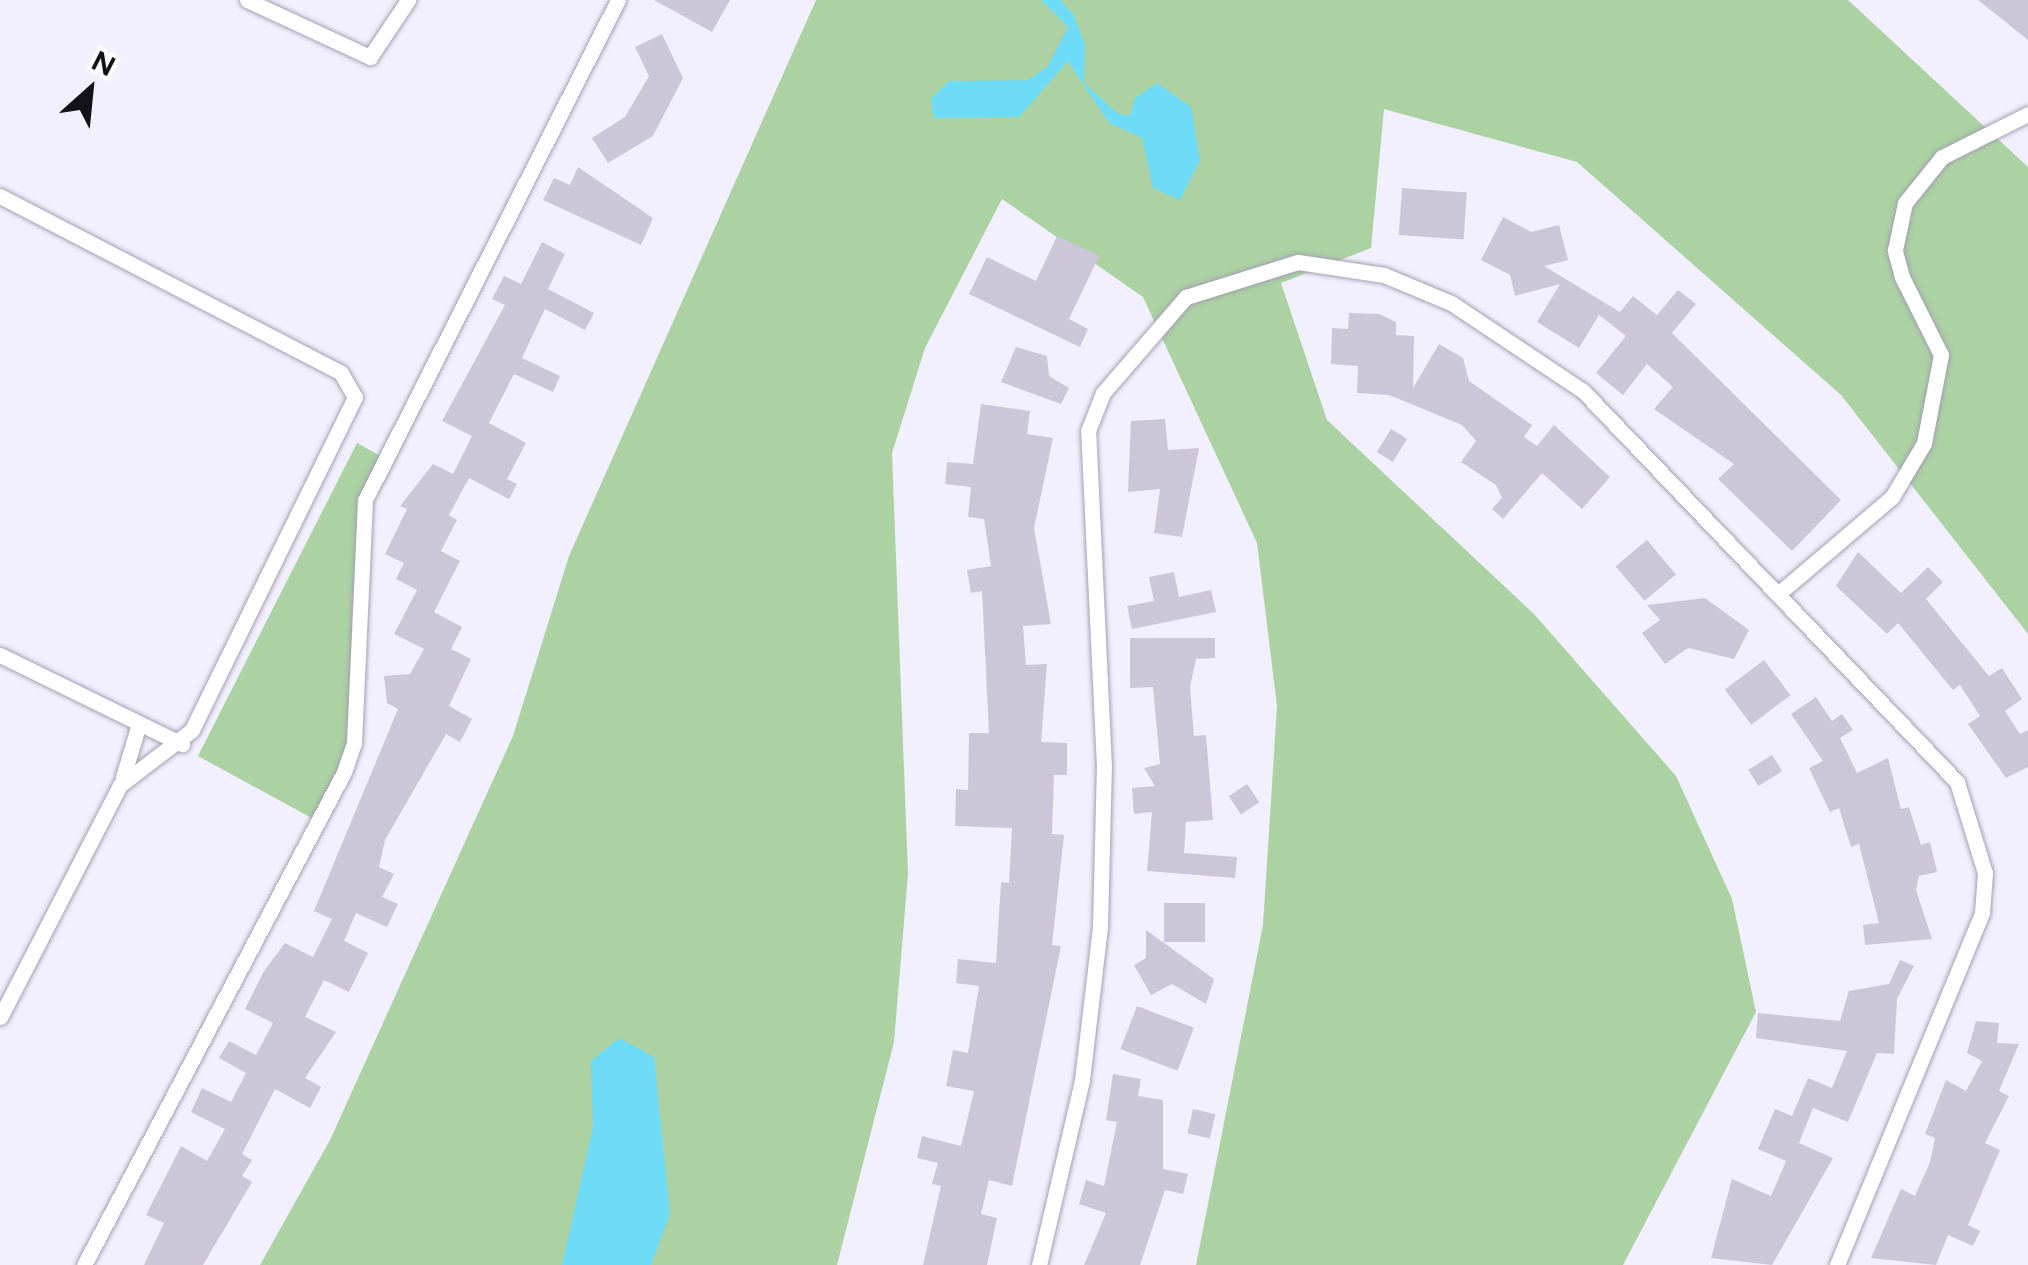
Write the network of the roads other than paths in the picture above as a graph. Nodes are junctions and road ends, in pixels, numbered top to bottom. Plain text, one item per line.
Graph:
1 (247, 0) edge
2 (408, 0) edge
3 (618, 0) edge
4 (2028, 114) edge
5 (0, 196) edge
6 (1778, 594) junction
7 (0, 655) edge
8 (139, 724) junction
9 (182, 744) junction
10 (120, 785) junction
11 (0, 1017) edge
12 (84, 1265) edge
13 (1039, 1265) edge
14 (1837, 1265) edge

1 - 2 street
3 - 12 street
4 - 6 street
5 - 9 street
6 - 13 street
6 - 14 street
7 - 8 street
8 - 9 street
8 - 10 street
9 - 10 street
10 - 11 street

